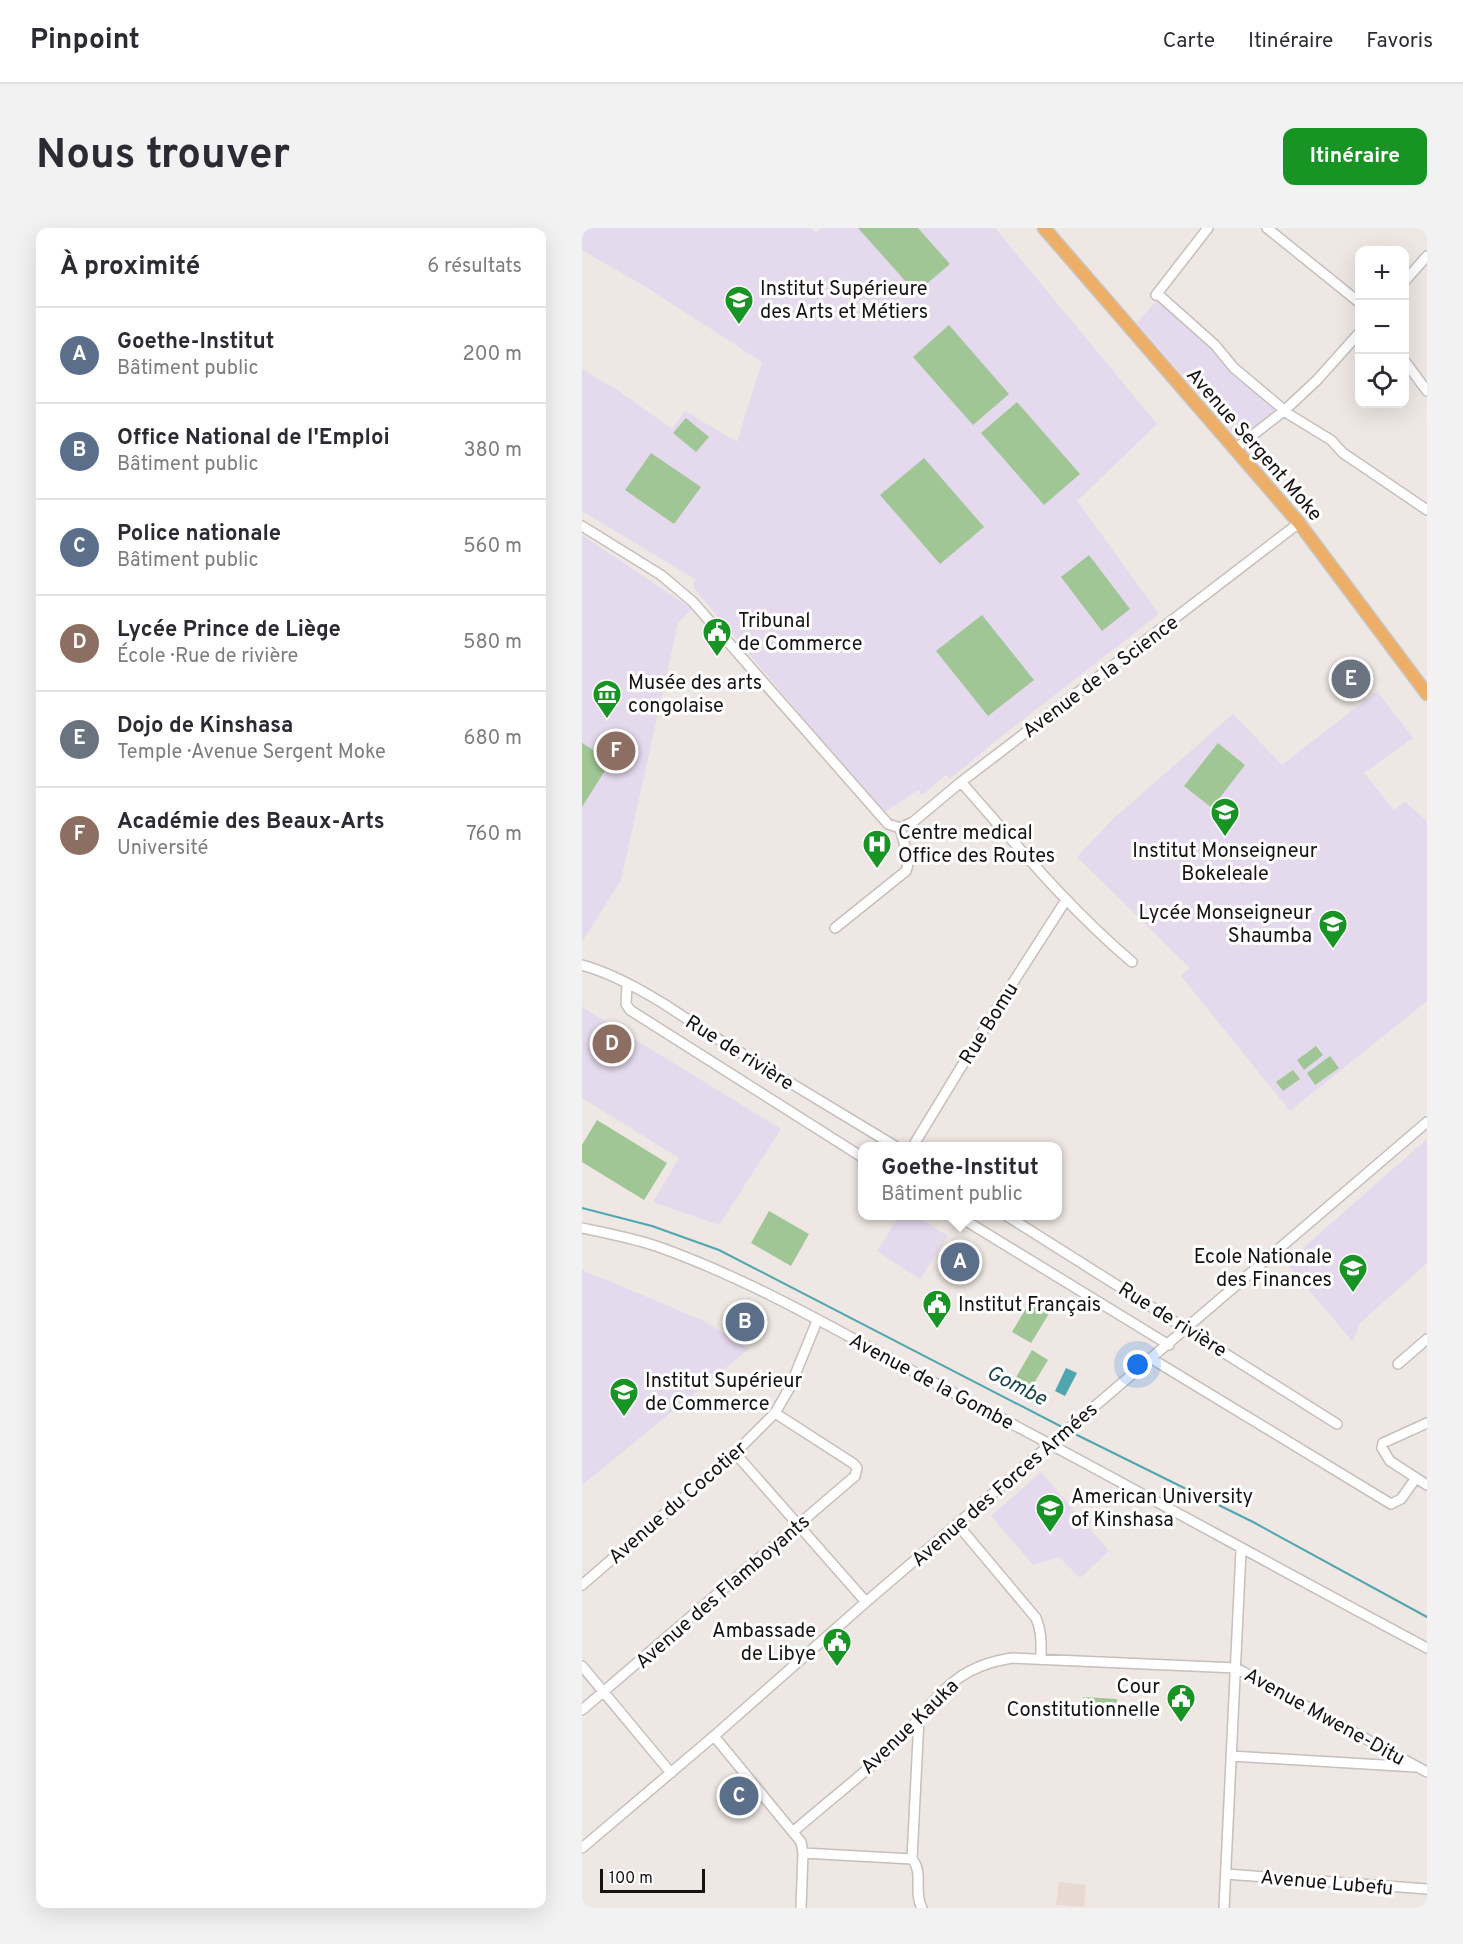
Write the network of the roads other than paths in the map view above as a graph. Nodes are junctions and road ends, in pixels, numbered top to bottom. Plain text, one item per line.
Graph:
1 (1044, 228) edge
2 (1208, 228) edge
3 (1267, 228) edge
4 (1427, 256) edge
5 (1409, 276) edge
6 (1355, 300) edge
7 (1355, 337) edge
8 (1409, 367) edge
9 (1427, 391) edge
10 (1285, 410) junction
11 (1235, 449) junction
12 (1427, 510) edge
13 (1299, 524) junction
14 (582, 526) edge
15 (1427, 693) edge
16 (961, 782) junction
17 (900, 828) junction
18 (1066, 900) junction
19 (835, 928) dead end
20 (1132, 962) dead end
21 (582, 964) edge
22 (627, 984) junction
23 (1427, 1122) edge
24 (887, 1142) edge
25 (915, 1142) edge
26 (858, 1154) edge
27 (966, 1220) edge
28 (1015, 1220) edge
29 (582, 1228) edge
30 (818, 1321) junction
31 (1188, 1328) junction
32 (1427, 1339) edge
33 (1169, 1345) junction
34 (1152, 1359) junction
35 (1398, 1364) dead end
36 (775, 1413) junction
37 (1427, 1423) edge
38 (1337, 1424) dead end
39 (1052, 1444) junction
40 (735, 1453) junction
41 (1416, 1478) junction
42 (1427, 1485) edge
43 (799, 1525) junction
44 (958, 1525) junction
45 (1241, 1550) junction
46 (582, 1585) edge
47 (866, 1602) junction
48 (1427, 1648) edge
49 (1041, 1659) junction
50 (582, 1666) edge
51 (1236, 1668) junction
52 (604, 1691) junction
53 (582, 1710) edge
54 (919, 1718) junction
55 (714, 1736) junction
56 (1231, 1756) junction
57 (1423, 1770) edge
58 (671, 1773) junction
59 (794, 1831) junction
60 (582, 1848) edge
61 (803, 1853) junction
62 (912, 1859) junction
63 (1226, 1874) junction
64 (1427, 1889) edge
65 (801, 1908) edge
66 (922, 1908) edge
67 (1224, 1908) edge

1 - 11 main road, Avenue Sergent Moke
2 - 10 street
3 - 6 street
4 - 5 street
7 - 10 street
8 - 9 street
10 - 11 street
10 - 12 street
11 - 13 main road, Avenue Sergent Moke
13 - 15 main road, Avenue Sergent Moke
13 - 16 street, Avenue de la Science
14 - 17 street
16 - 17 street, Avenue de la Science
16 - 18 street
17 - 19 street
18 - 20 street
18 - 25 street, Rue Bomu
21 - 22 street, Rue de rivière
22 - 24 street, Rue de rivière
22 - 26 street
23 - 31 street, Avenue des Forces Armées
27 - 33 street
28 - 31 street, Rue de rivière
29 - 30 street, Avenue de la Gombe
30 - 36 street, Avenue du Cocotier
30 - 39 street, Avenue de la Gombe
31 - 33 street, Avenue des Forces Armées
31 - 38 street, Rue de rivière
32 - 35 street
33 - 34 street, Avenue des Forces Armées
34 - 39 street, Avenue des Forces Armées
34 - 41 street
36 - 40 street, Avenue du Cocotier
36 - 43 street, Avenue des Flamboyants
37 - 41 street
39 - 44 street, Avenue des Forces Armées
39 - 45 street, Avenue de la Gombe
40 - 43 street
40 - 46 street, Avenue du Cocotier
41 - 42 street
43 - 47 street
43 - 52 street, Avenue des Flamboyants
44 - 47 street, Avenue des Forces Armées
44 - 49 street
45 - 48 street, Avenue de la Gombe
45 - 51 street
47 - 55 street, Avenue des Forces Armées
49 - 51 street, Avenue Mwene-Ditu
49 - 54 street, Avenue Kauka
50 - 52 street
51 - 56 street
51 - 57 street, Avenue Mwene-Ditu
52 - 53 street, Avenue des Flamboyants
52 - 58 street
54 - 59 street, Avenue Kauka
54 - 62 street
55 - 58 street, Avenue des Forces Armées
55 - 59 street
56 - 57 street
56 - 63 street
58 - 60 street, Avenue des Forces Armées
59 - 61 street
61 - 62 street
61 - 65 street
62 - 66 street
63 - 64 street, Avenue Lubefu
63 - 67 street

